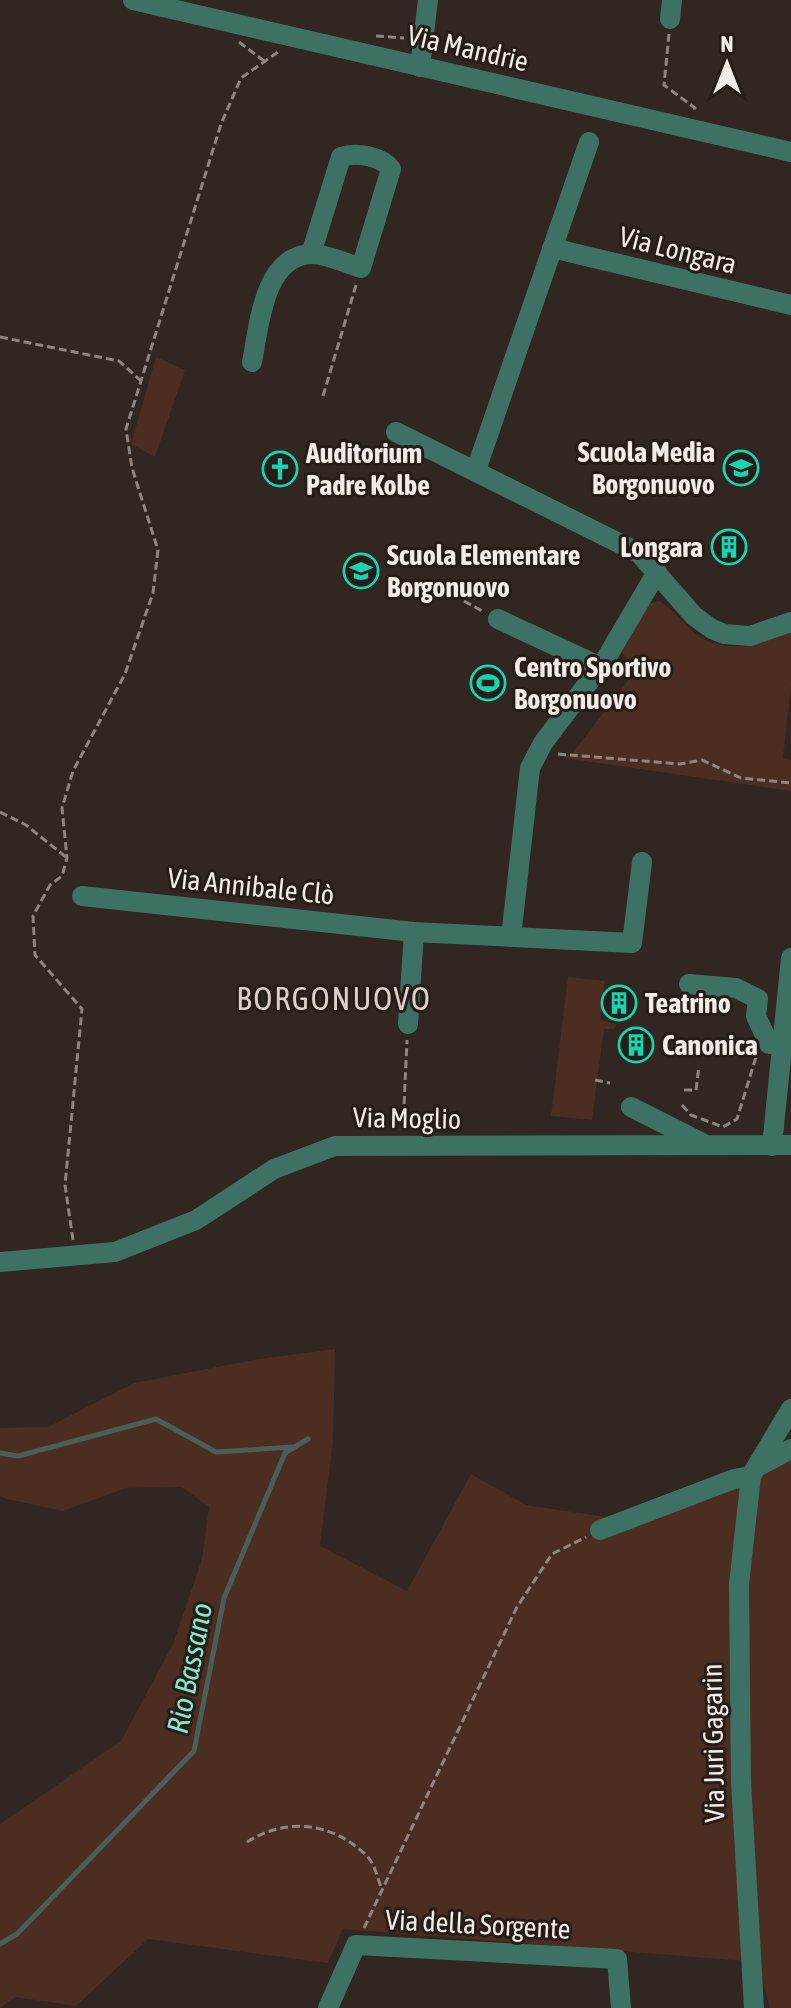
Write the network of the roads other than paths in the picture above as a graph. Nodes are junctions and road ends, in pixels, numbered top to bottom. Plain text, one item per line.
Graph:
1 (133, 0) edge
2 (428, 0) edge
3 (420, 67) junction
4 (589, 142) dead end
5 (791, 152) edge
6 (552, 248) junction
7 (311, 254) junction
8 (791, 305) edge
9 (252, 362) dead end
10 (396, 432) dead end
11 (476, 470) junction
12 (657, 572) junction
13 (498, 619) dead end
14 (791, 622) edge
15 (601, 667) junction
16 (642, 862) dead end
17 (82, 896) dead end
18 (414, 932) junction
19 (511, 937) junction
20 (791, 958) edge
21 (689, 984) dead end
22 (408, 1024) road end
23 (782, 1044) junction
24 (631, 1107) dead end
25 (708, 1146) junction
26 (781, 1146) edge
27 (0, 1262) edge
28 (791, 1409) edge
29 (789, 1451) edge
30 (755, 1471) junction
31 (600, 1530) road end
32 (328, 2008) edge
33 (621, 2008) edge
34 (754, 2008) edge

1 - 3 street, Via Mandrie
2 - 3 street
3 - 5 street, Via Mandrie
4 - 6 street
6 - 8 street, Via Longara
6 - 11 street
7 - 7 street
7 - 9 street
10 - 11 street
11 - 12 street
12 - 14 street
12 - 15 street
13 - 15 street
15 - 19 street
16 - 19 street, Via Annibale Clò
17 - 18 street, Via Annibale Clò
18 - 19 street, Via Annibale Clò
18 - 22 street
20 - 23 street
21 - 23 street
23 - 26 street
24 - 25 street
25 - 26 street, Via Moglio
25 - 27 street, Via Moglio
28 - 30 street, Via Juri Gagarin
29 - 30 street
30 - 31 street
30 - 34 street, Via Juri Gagarin
32 - 33 street, Via della Sorgente

